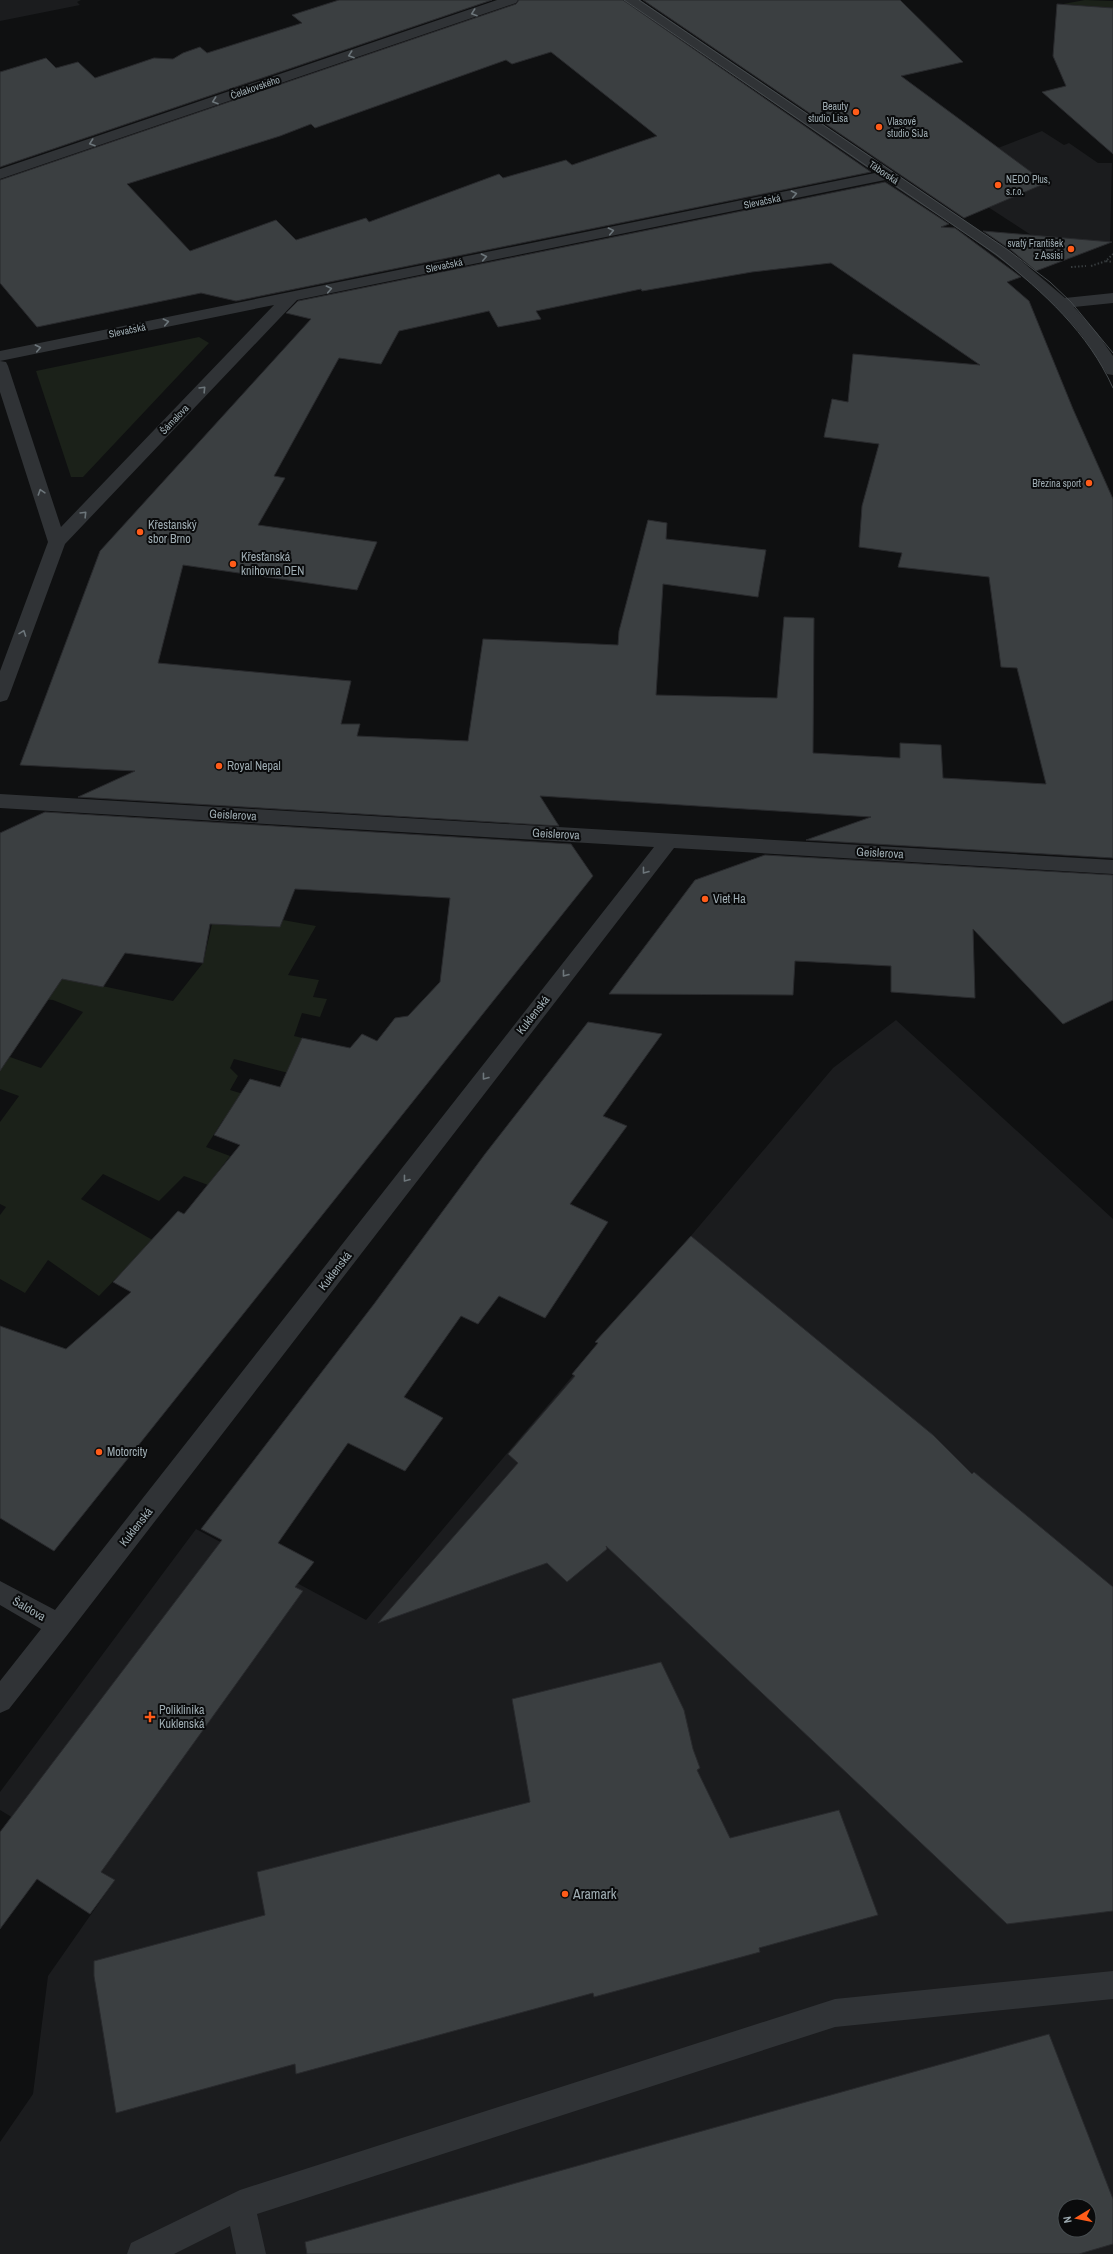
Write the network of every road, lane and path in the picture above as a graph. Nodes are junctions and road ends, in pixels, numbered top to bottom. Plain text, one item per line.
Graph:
1 (511, 0) edge
2 (631, 0) edge
3 (0, 174) edge
4 (888, 175) junction
5 (1106, 261) dead end
6 (1113, 262) edge
7 (291, 297) junction
8 (1113, 298) edge
9 (1063, 303) junction
10 (0, 356) edge
11 (0, 366) edge
12 (1113, 370) edge
13 (57, 542) junction
14 (8, 654) edge
15 (0, 696) edge
16 (0, 801) edge
17 (669, 841) junction
18 (1113, 867) edge
19 (0, 1592) edge
20 (59, 1626) junction
21 (0, 1701) edge
22 (1113, 1986) edge
23 (240, 2205) junction
24 (142, 2254) edge
25 (251, 2254) edge

1 -> 3 street, Čelakovského
2 - 4 street, Táborská
7 -> 4 street, Slevačská
4 - 9 street, Táborská
5 - 6 path
10 -> 7 street, Slevačská
13 -> 7 street, Šámalova
8 - 9 street
9 - 12 street, Táborská
13 -> 11 street
14 -> 13 street, Šámalova
14 - 15 street, Šámalova
16 - 17 street, Geislerova
17 - 18 street, Geislerova
17 -> 20 street, Kuklenská
19 - 20 street, Šaldova
20 - 21 street, Kuklenská
22 - 23 street
23 - 24 street
23 - 25 street

